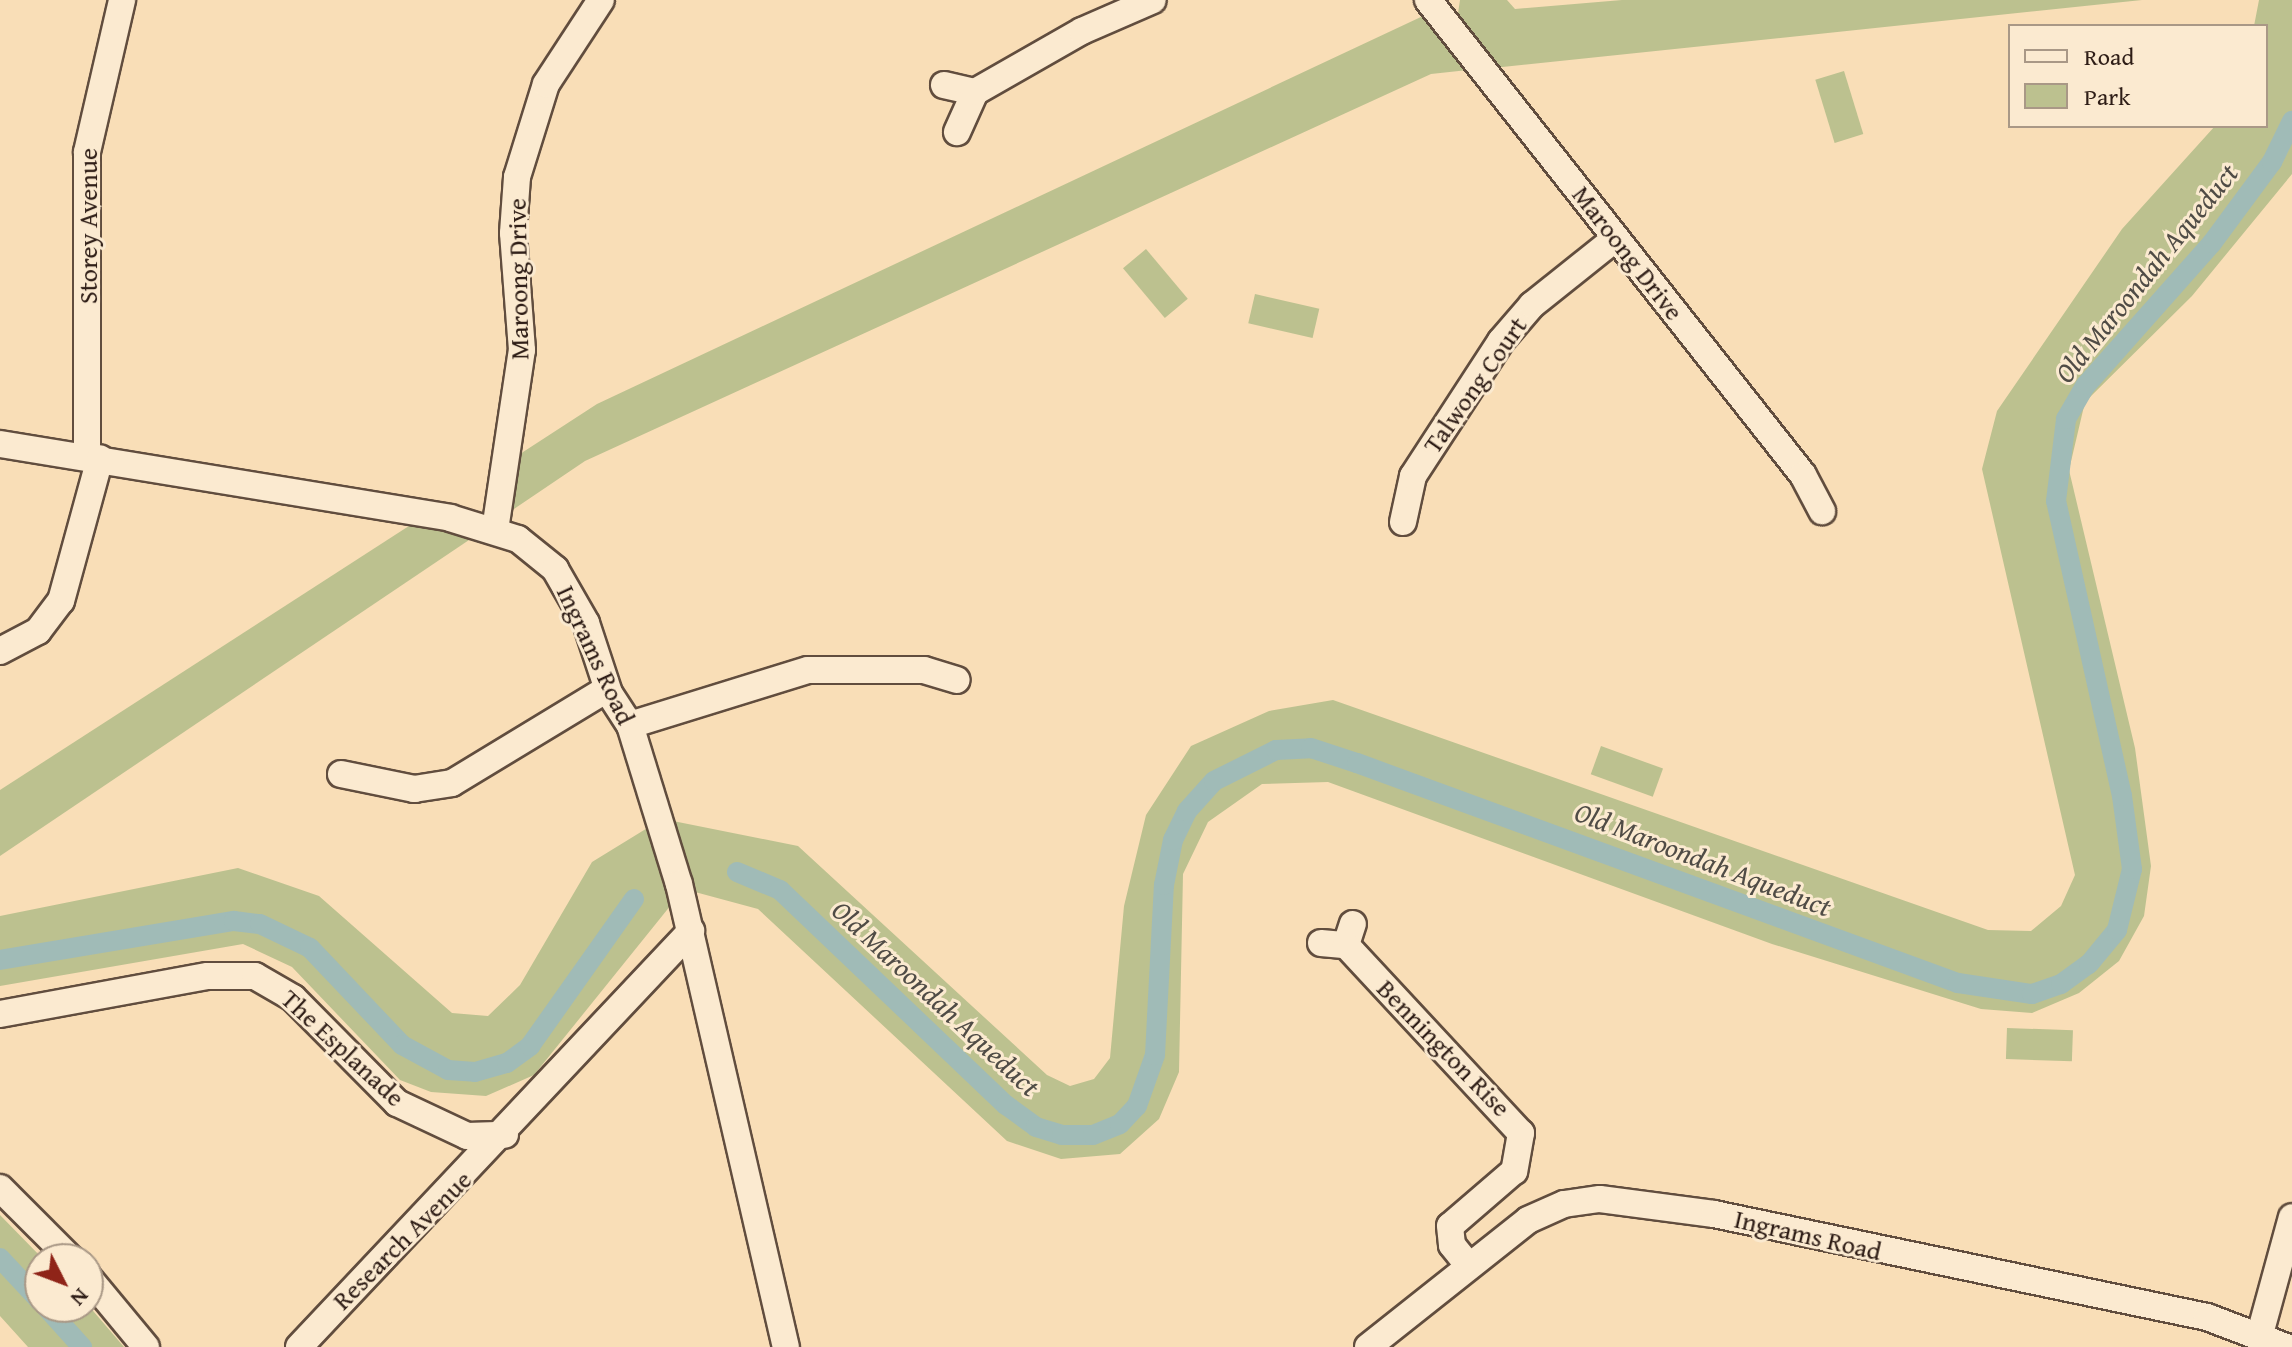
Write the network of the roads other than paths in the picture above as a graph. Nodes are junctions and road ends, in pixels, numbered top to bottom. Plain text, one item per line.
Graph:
1 (122, 0) edge
2 (601, 0) edge
3 (1153, 0) edge
4 (1437, 3) edge
5 (944, 85) dead end
6 (975, 92) junction
7 (957, 132) dead end
8 (1616, 238) junction
9 (0, 444) edge
10 (94, 457) junction
11 (1822, 511) dead end
12 (1403, 522) dead end
13 (495, 530) junction
14 (0, 651) edge
15 (957, 680) dead end
16 (607, 689) junction
17 (630, 725) junction
18 (341, 774) dead end
19 (691, 931) junction
20 (1340, 937) dead end
21 (0, 1014) edge
22 (505, 1135) junction
23 (0, 1188) edge
24 (2292, 1217) edge
25 (55, 1243) edge
26 (1468, 1265) junction
27 (104, 1296) edge
28 (2260, 1334) junction
29 (146, 1347) edge
30 (299, 1347) edge
31 (786, 1347) edge
32 (1368, 1347) edge
33 (2286, 1347) edge

1 - 10 street, Storey Avenue
2 - 13 street, Maroong Drive
3 - 6 street
4 - 8 street, Maroong Drive
5 - 6 street
6 - 7 street
8 - 11 street, Maroong Drive
8 - 12 street, Talwong Court
9 - 10 street, Ingrams Road
10 - 13 street, Ingrams Road
10 - 14 street, Storey Avenue
13 - 16 street, Ingrams Road
15 - 17 street
16 - 17 street, Ingrams Road
16 - 18 street
17 - 19 street, Ingrams Road
19 - 22 street
19 - 31 street, Ingrams Road
20 - 26 street, Bennington Rise
21 - 22 street, The Esplanade
22 - 30 street, Research Avenue
23 - 25 street
24 - 28 street
26 - 28 street, Ingrams Road
26 - 32 street, Ingrams Road
27 - 29 street
28 - 33 street, Ingrams Road

